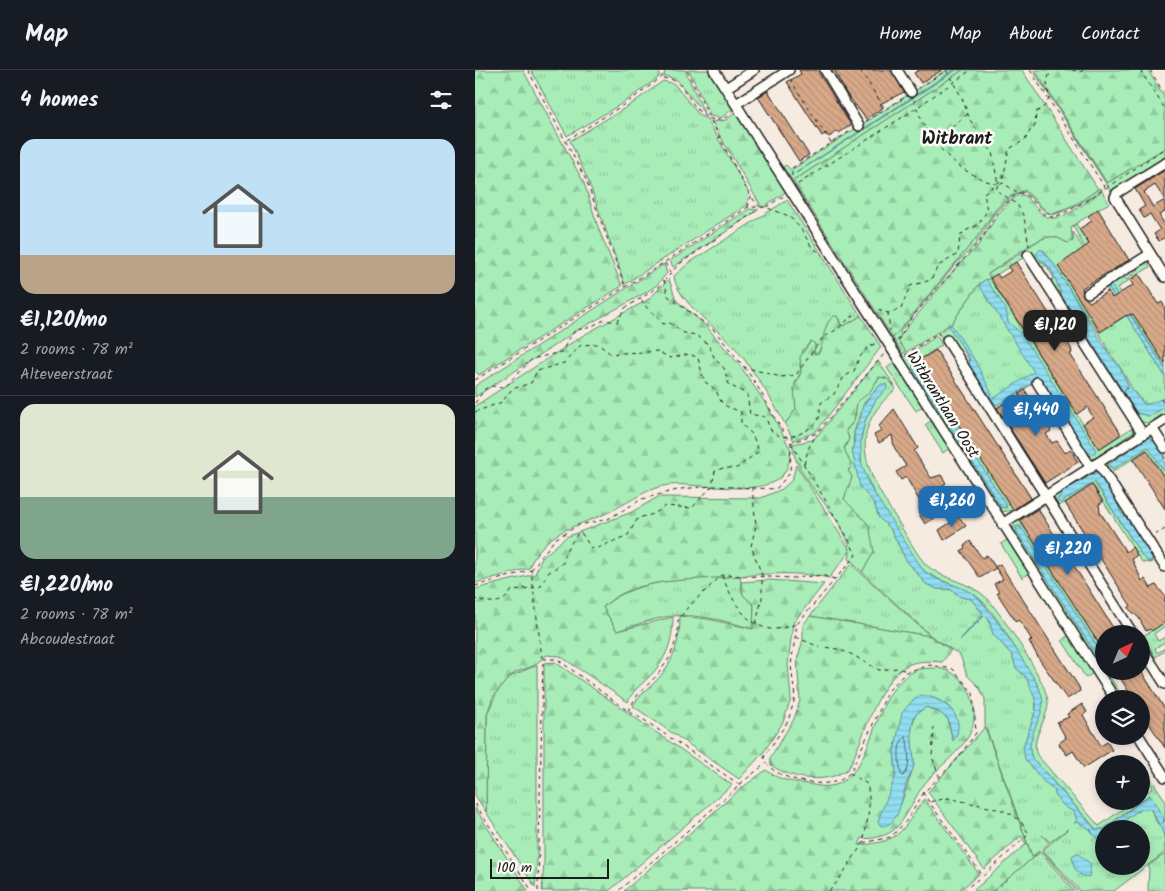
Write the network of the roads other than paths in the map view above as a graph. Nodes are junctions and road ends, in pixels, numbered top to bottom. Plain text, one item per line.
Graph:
1 (714, 70) edge
2 (755, 70) edge
3 (825, 70) edge
4 (897, 70) edge
5 (787, 71) edge
6 (726, 88) junction
7 (911, 92) road end
8 (737, 106) junction
9 (859, 126) dead end
10 (1165, 163) edge
11 (1028, 254) road end
12 (1150, 254) junction
13 (1165, 277) edge
14 (1088, 293) dead end
15 (947, 340) road end
16 (1037, 382) dead end
17 (1165, 420) edge
18 (1152, 428) junction
19 (1143, 434) junction
20 (1165, 448) edge
21 (1095, 465) junction
22 (1045, 497) junction
23 (1002, 524) junction
24 (1165, 567) edge
25 (1127, 625) edge
26 (1150, 661) edge
27 (1165, 684) edge
28 (1109, 690) edge
29 (1145, 745) edge
30 (1165, 777) edge

1 - 6 street, Witbrantlaan Oost
2 - 6 street
3 - 9 street
4 - 7 street
5 - 8 street
6 - 8 street, Witbrantlaan Oost
8 - 23 street, Witbrantlaan Oost
10 - 12 street
11 - 19 street
12 - 13 street
12 - 14 street
15 - 22 street
16 - 21 street
17 - 18 street
18 - 19 street
18 - 20 street
19 - 21 street
21 - 22 street
21 - 24 street
22 - 23 street
22 - 25 street
23 - 28 street, Witbrantlaan Oost
26 - 27 street
29 - 30 street

